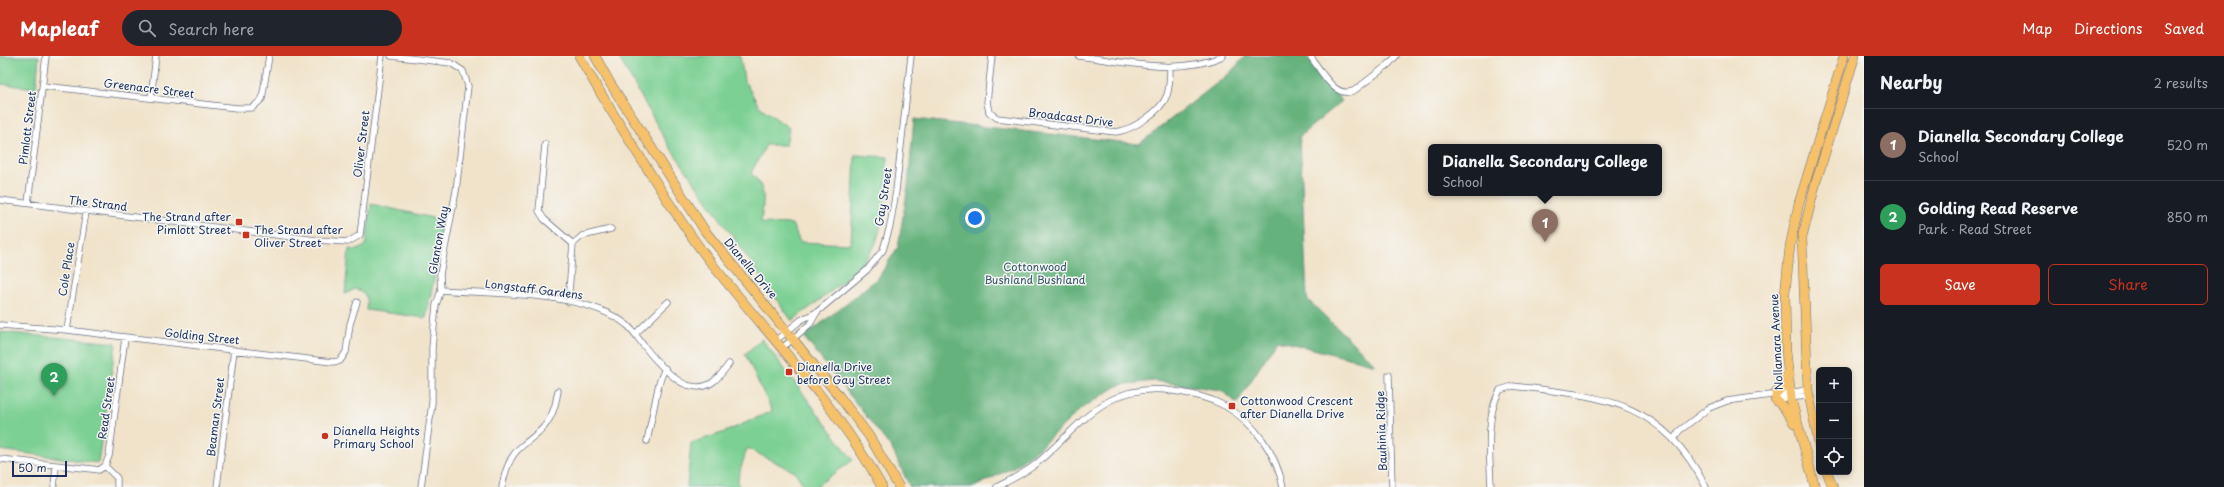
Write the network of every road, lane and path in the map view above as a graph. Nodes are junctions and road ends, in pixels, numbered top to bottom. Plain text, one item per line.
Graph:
1 (46, 56) edge
2 (156, 56) edge
3 (269, 56) edge
4 (382, 56) edge
5 (391, 56) edge
6 (579, 56) edge
7 (595, 56) edge
8 (911, 56) edge
9 (992, 56) edge
10 (1079, 56) edge
11 (1223, 56) edge
12 (1310, 56) edge
13 (1396, 56) edge
14 (1844, 56) edge
15 (1856, 56) edge
16 (1170, 67) junction
17 (43, 86) junction
18 (151, 98) junction
19 (545, 144) dead end
20 (0, 200) edge
21 (28, 203) junction
22 (86, 212) junction
23 (611, 230) dead end
24 (360, 235) joint
25 (573, 244) junction
26 (1802, 267) junction
27 (441, 290) junction
28 (357, 302) dead end
29 (568, 302) junction
30 (668, 302) dead end
31 (1785, 302) junction
32 (0, 325) edge
33 (67, 330) junction
34 (635, 334) junction
35 (791, 335) junction
36 (125, 338) junction
37 (778, 345) junction
38 (234, 350) junction
39 (729, 364) dead end
40 (665, 368) junction
41 (1788, 372) junction
42 (1389, 375) dead end
43 (558, 391) dead end
44 (1808, 393) junction
45 (1790, 396) junction
46 (1773, 397) junction
47 (1800, 433) junction
48 (1674, 439) junction
49 (1818, 439) edge
50 (646, 441) dead end
51 (0, 459) edge
52 (56, 466) junction
53 (105, 466) junction
54 (1828, 475) edge
55 (899, 486) edge
56 (54, 487) edge
57 (117, 487) edge
58 (217, 487) edge
59 (421, 487) edge
60 (502, 487) edge
61 (882, 487) edge
62 (997, 487) edge
63 (1283, 487) edge
64 (1392, 487) edge
65 (1491, 487) edge
66 (1706, 487) edge
67 (1816, 487) edge
68 (1832, 487) edge

1 - 17 street, Pimlott Street
2 - 18 street
3 - 18 street, Greenacre Street
4 - 24 street, Oliver Street
5 - 27 street, Glanton Way
6 - 37 main road
7 - 35 main road, Dianella Drive
8 - 35 street, Gay Street
9 - 16 street, Broadcast Drive
10 - 16 street
11 - 16 street
12 - 13 street
14 - 31 main road, Nollamara Avenue
15 - 26 main road
17 - 18 street, Greenacre Street
17 - 21 street, Pimlott Street
19 - 25 street
20 - 21 street, The Strand
21 - 22 street, The Strand
22 - 24 street, The Strand
22 - 33 street, Cole Place
23 - 25 street
25 - 29 street
26 - 31 main road
26 - 44 main road
27 - 29 street, Longstaff Gardens
27 - 59 street, Glanton Way
28 - 38 street, Golding Street
29 - 34 street, Longstaff Gardens
30 - 34 street
31 - 41 main road, Nollamara Avenue
32 - 33 street, Golding Street
33 - 36 street, Golding Street
34 - 40 street, Longstaff Gardens
35 - 37 street, Gay Street
35 - 37 street, Gay Street
35 - 55 main road, Dianella Drive
36 - 38 street, Golding Street
36 - 53 street, Read Street
37 - 61 main road
38 - 58 street, Beaman Street
39 - 40 street, Longstaff Gardens
40 - 50 street
41 - 45 main road, Nollamara Avenue
41 - 46 main road
42 - 64 street, Bauhinia Ridge
43 - 60 street
44 - 45 street
44 - 49 main road
45 - 46 street
45 - 47 main road, Nollamara Avenue
46 - 47 main road
46 - 48 street
47 - 67 main road, Nollamara Avenue
48 - 65 street
48 - 66 street
51 - 52 street
52 - 53 street
52 - 56 street
53 - 57 street
54 - 68 main road
62 - 63 street

